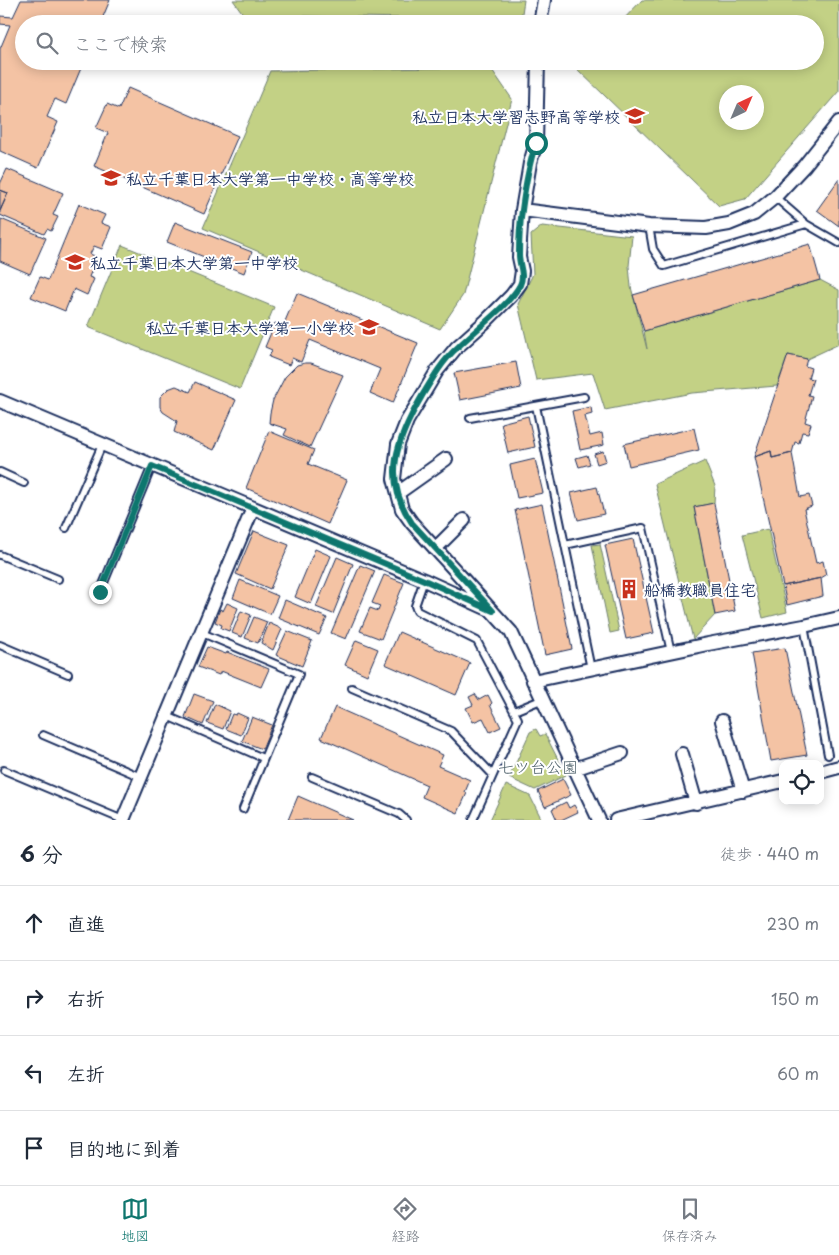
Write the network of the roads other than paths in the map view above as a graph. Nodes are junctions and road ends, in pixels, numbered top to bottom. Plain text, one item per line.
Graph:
1 (544, 0) edge
2 (542, 15) edge
3 (538, 70) edge
4 (839, 122) edge
5 (776, 197) junction
6 (522, 210) junction
7 (806, 224) junction
8 (649, 226) junction
9 (839, 243) edge
10 (584, 397) dead end
11 (1, 404) edge
12 (536, 406) junction
13 (470, 418) dead end
14 (102, 445) junction
15 (446, 459) dead end
16 (152, 466) junction
17 (0, 472) edge
18 (24, 483) dead end
19 (398, 493) junction
20 (253, 508) junction
21 (464, 520) dead end
22 (66, 528) dead end
23 (565, 545) junction
24 (435, 549) junction
25 (0, 555) edge
26 (58, 579) dead end
27 (424, 580) junction
28 (100, 592) dead end
29 (493, 611) junction
30 (839, 618) edge
31 (804, 626) junction
32 (202, 633) junction
33 (0, 645) edge
34 (671, 652) junction
35 (591, 669) junction
36 (68, 674) dead end
37 (533, 681) junction
38 (352, 688) dead end
39 (541, 700) junction
40 (514, 711) junction
41 (167, 716) junction
42 (722, 721) dead end
43 (44, 735) dead end
44 (622, 754) dead end
45 (682, 754) dead end
46 (828, 755) dead end
47 (263, 758) junction
48 (839, 767) edge
49 (574, 769) junction
50 (4, 770) dead end
51 (824, 771) edge
52 (493, 775) junction
53 (141, 777) junction
54 (312, 777) dead end
55 (779, 782) edge
56 (743, 791) junction
57 (696, 803) junction
58 (243, 809) dead end
59 (123, 820) edge
60 (406, 820) edge
61 (473, 820) edge
62 (599, 820) edge
63 (616, 820) edge

1 - 2 street
3 - 6 street
4 - 5 street
5 - 7 lane
5 - 8 street
6 - 8 street
6 - 19 street
7 - 8 lane
7 - 9 lane
10 - 12 lane
11 - 14 street
12 - 13 lane
12 - 23 lane
14 - 16 street
14 - 22 lane
15 - 19 street
16 - 20 street
16 - 28 lane
17 - 18 lane
19 - 24 street
20 - 27 street
20 - 32 street
21 - 24 street
23 - 34 lane
23 - 35 lane
24 - 29 street
25 - 26 lane
27 - 29 street
27 - 40 lane
29 - 37 street
30 - 31 street
31 - 34 street
31 - 46 lane
32 - 41 street
32 - 47 lane
33 - 36 lane
34 - 35 street
35 - 37 street
37 - 39 street
38 - 52 lane
39 - 40 lane
39 - 49 street
40 - 52 lane
41 - 47 lane
41 - 53 street
42 - 56 street
43 - 53 lane
44 - 49 street
45 - 57 street
47 - 58 lane
48 - 51 street
49 - 62 street
50 - 59 lane
52 - 61 lane
53 - 59 street
54 - 60 lane
55 - 56 street
56 - 57 street
57 - 63 street

